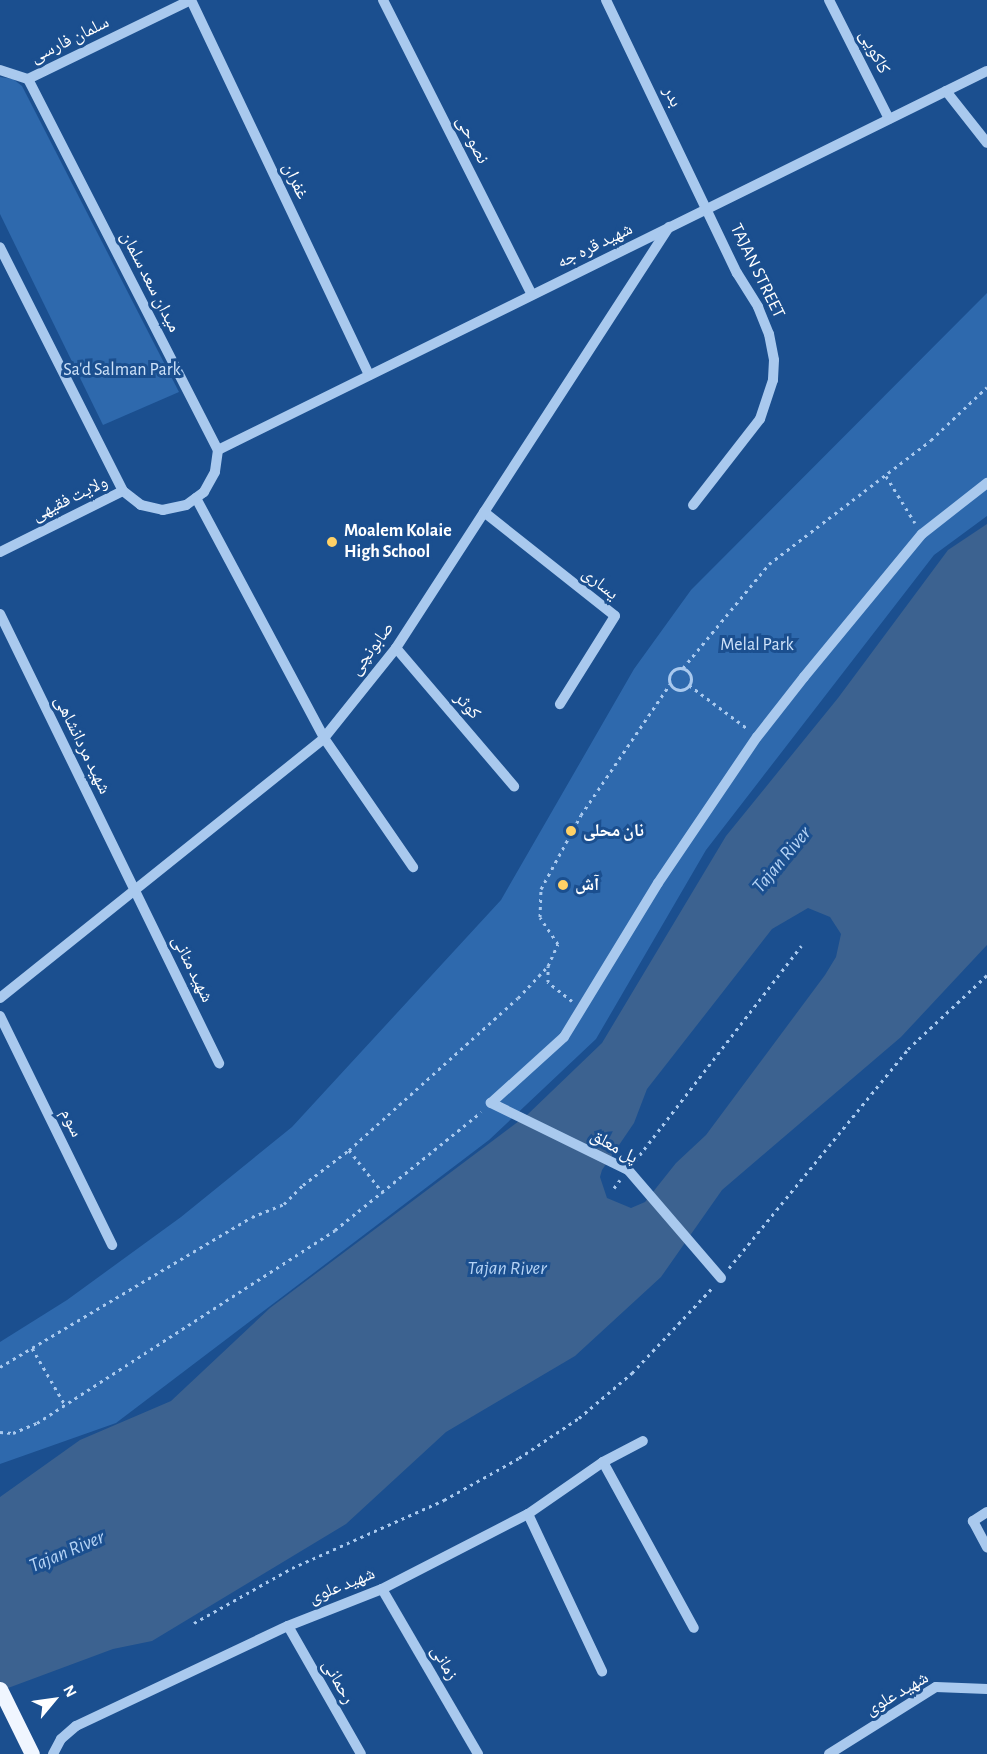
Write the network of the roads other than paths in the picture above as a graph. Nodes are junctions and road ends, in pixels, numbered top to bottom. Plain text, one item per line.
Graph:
1 (191, 0) edge
2 (383, 0) edge
3 (606, 0) edge
4 (829, 0) edge
5 (0, 61) edge
6 (4, 70) edge
7 (987, 71) edge
8 (28, 79) junction
9 (946, 91) junction
10 (889, 119) junction
11 (987, 143) edge
12 (708, 208) junction
13 (669, 227) junction
14 (0, 247) edge
15 (532, 295) junction
16 (369, 375) junction
17 (218, 450) junction
18 (987, 483) edge
19 (123, 491) junction
20 (196, 498) junction
21 (693, 505) dead end
22 (484, 512) junction
23 (0, 552) edge
24 (0, 614) edge
25 (396, 648) junction
26 (560, 704) dead end
27 (324, 738) junction
28 (514, 786) dead end
29 (413, 867) dead end
30 (134, 890) junction
31 (0, 998) edge
32 (0, 1016) edge
33 (219, 1063) dead end
34 (112, 1245) dead end
35 (721, 1278) road end
36 (643, 1441) dead end
37 (603, 1462) junction
38 (987, 1512) edge
39 (528, 1514) junction
40 (987, 1547) edge
41 (382, 1589) junction
42 (288, 1626) junction
43 (694, 1628) dead end
44 (602, 1671) dead end
45 (0, 1689) edge
46 (987, 1689) edge
47 (32, 1754) edge
48 (53, 1754) edge
49 (360, 1754) edge
50 (478, 1754) edge
51 (830, 1754) edge

1 - 8 street, سلمان فارسی
1 - 16 street, غفران
2 - 15 street, نصوحی
3 - 12 street, بدر
4 - 10 street, کاکویی
5 - 6 street
6 - 8 street
7 - 9 street, شهید قره جه
8 - 17 street, میدان سعد سلمان
9 - 10 street, شهید قره جه
9 - 11 street
10 - 12 street, شهید قره جه
12 - 13 street, شهید قره جه
12 - 21 street, TAJAN STREET
13 - 15 street, شهید قره جه
13 - 22 street, صابونچی
14 - 19 street
15 - 16 street, شهید قره جه
16 - 17 street, شهید قره جه
17 - 20 street
18 - 35 street, پل معلق
19 - 20 street
19 - 23 street, ولایت فقیهی
20 - 27 street
22 - 25 street, صابونچی
22 - 26 street, یساری
24 - 30 street, شهید مردانشاهی
25 - 27 street, صابونچی
25 - 28 street, کوثر
27 - 29 street
27 - 30 street, صابونچی
30 - 31 street, صابونچی
30 - 33 street, شهید منانی
32 - 34 street, سوم
36 - 37 street, شهید علوی
37 - 39 street, شهید علوی
37 - 43 street
38 - 40 street
39 - 41 street, شهید علوی
39 - 44 street
41 - 42 street, شهید علوی
41 - 50 street, زمانی
42 - 48 street, شهید علوی
42 - 49 street, رحمانی
45 - 47 main road
46 - 51 street, شهید علوی

